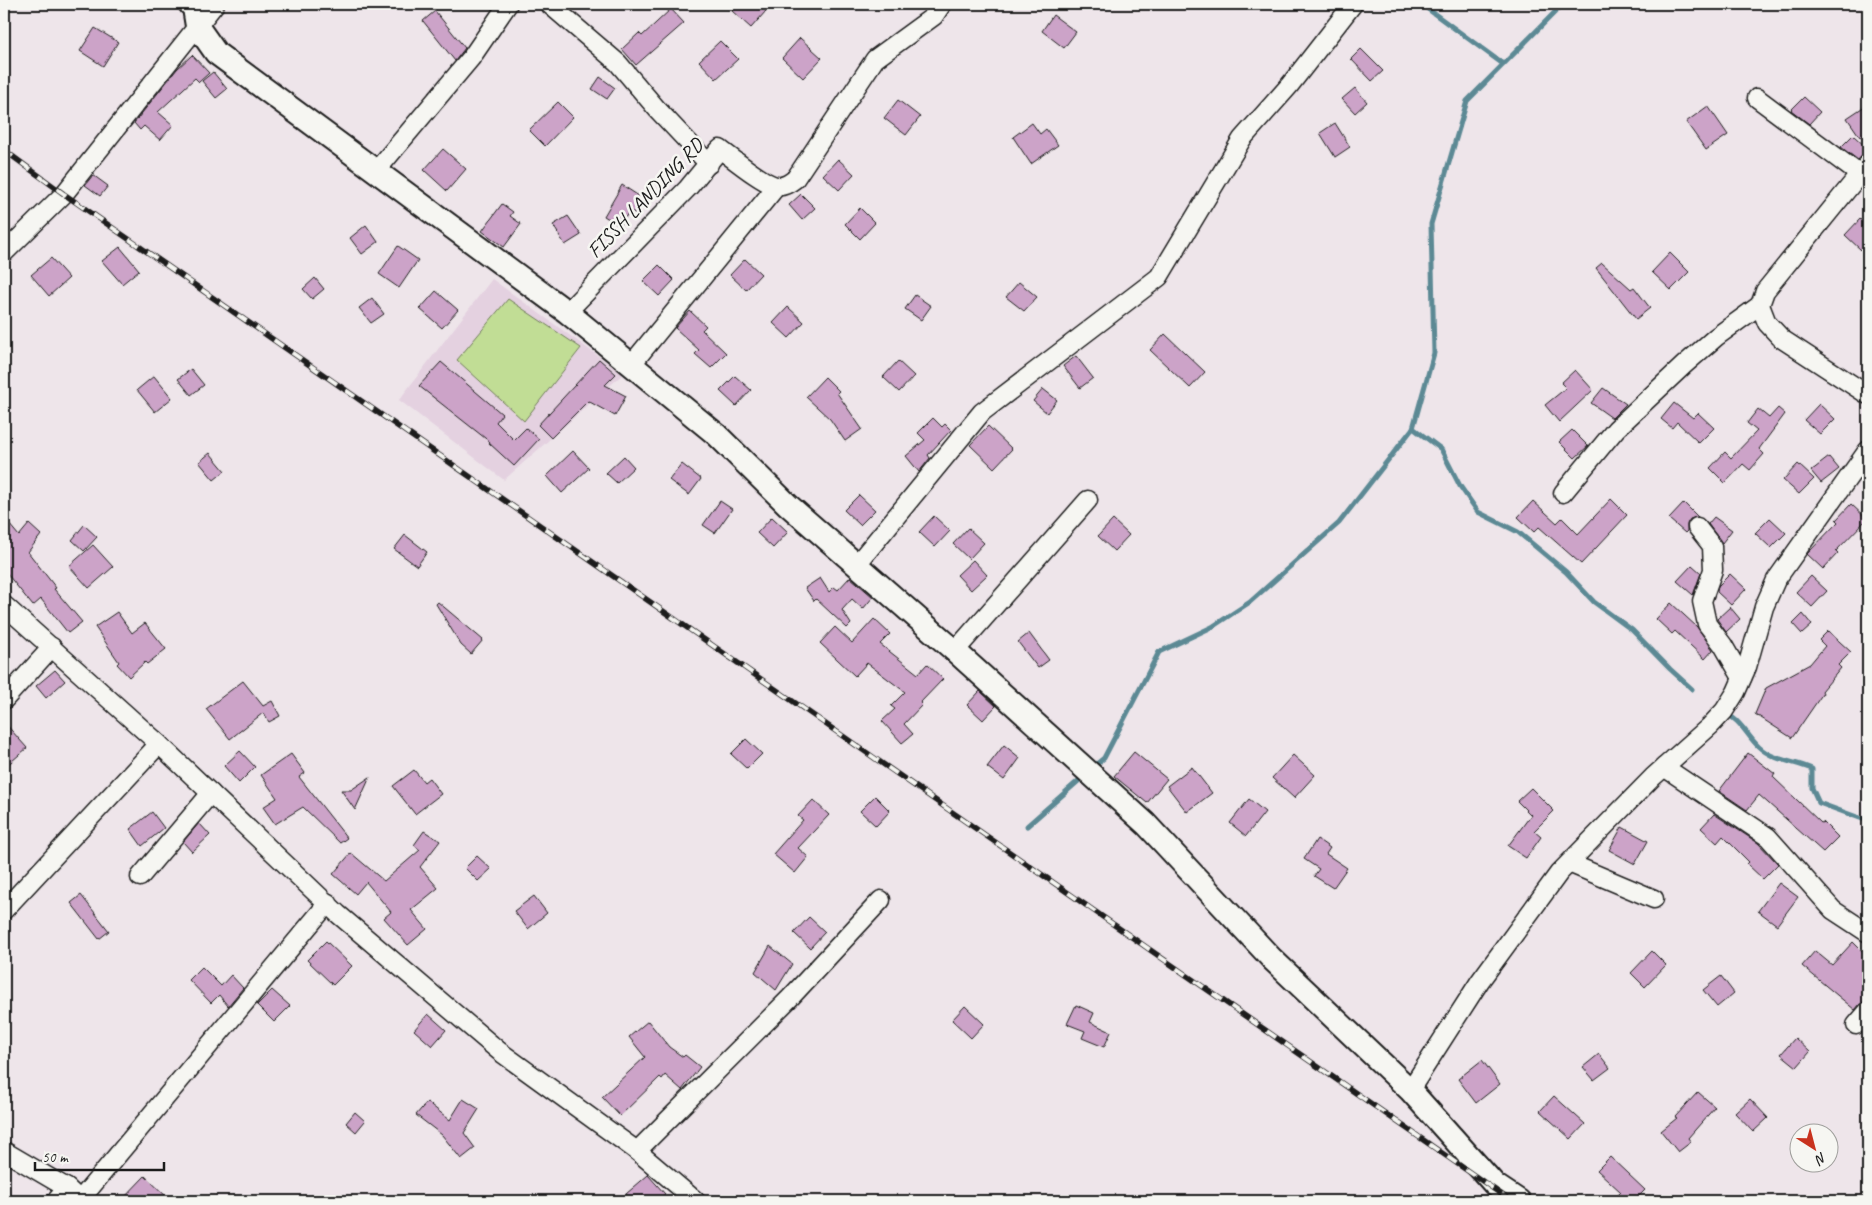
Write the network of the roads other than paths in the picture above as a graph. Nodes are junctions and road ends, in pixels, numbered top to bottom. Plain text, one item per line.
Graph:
1 (190, 4) edge
2 (215, 4) edge
3 (508, 4) edge
4 (549, 4) edge
5 (942, 4) edge
6 (1353, 4) edge
7 (197, 26) junction
8 (1757, 98) dead end
9 (709, 164) junction
10 (1864, 169) edge
11 (376, 171) junction
12 (776, 186) junction
13 (4, 253) edge
14 (1760, 305) junction
15 (567, 312) junction
16 (631, 365) junction
17 (1868, 395) edge
18 (1868, 450) edge
19 (1563, 493) dead end
20 (1088, 500) dead end
21 (1697, 527) dead end
22 (857, 564) junction
23 (4, 605) edge
24 (52, 647) junction
25 (955, 651) junction
26 (1742, 678) junction
27 (4, 700) edge
28 (158, 744) junction
29 (1664, 767) junction
30 (211, 793) junction
31 (1569, 863) junction
32 (140, 877) dead end
33 (1654, 899) dead end
34 (881, 900) dead end
35 (328, 903) junction
36 (4, 910) edge
37 (1868, 933) edge
38 (1868, 1012) edge
39 (1856, 1025) dead end
40 (1410, 1090) junction
41 (4, 1151) edge
42 (637, 1151) junction
43 (72, 1198) edge
44 (696, 1201) edge
45 (1518, 1201) edge

1 - 7 main road
2 - 7 street
3 - 11 street
4 - 9 street
5 - 12 street
6 - 22 street
7 - 11 main road
7 - 13 street
8 - 10 street
9 - 12 street, FISSH LANDING RD
9 - 15 street, FISSH LANDING RD
10 - 14 street
11 - 15 main road
12 - 16 street
14 - 17 street
14 - 19 street
15 - 16 main road
16 - 22 main road
18 - 26 street
20 - 25 street
21 - 26 street
22 - 25 main road
23 - 24 street
24 - 27 street
24 - 28 street
25 - 40 main road
26 - 29 street
28 - 30 street
28 - 36 street
29 - 31 street
29 - 37 street
30 - 32 street
30 - 35 street
31 - 33 street
31 - 40 street
34 - 42 street
35 - 42 street
35 - 43 street
38 - 39 street
40 - 45 main road
41 - 43 street
42 - 44 street

